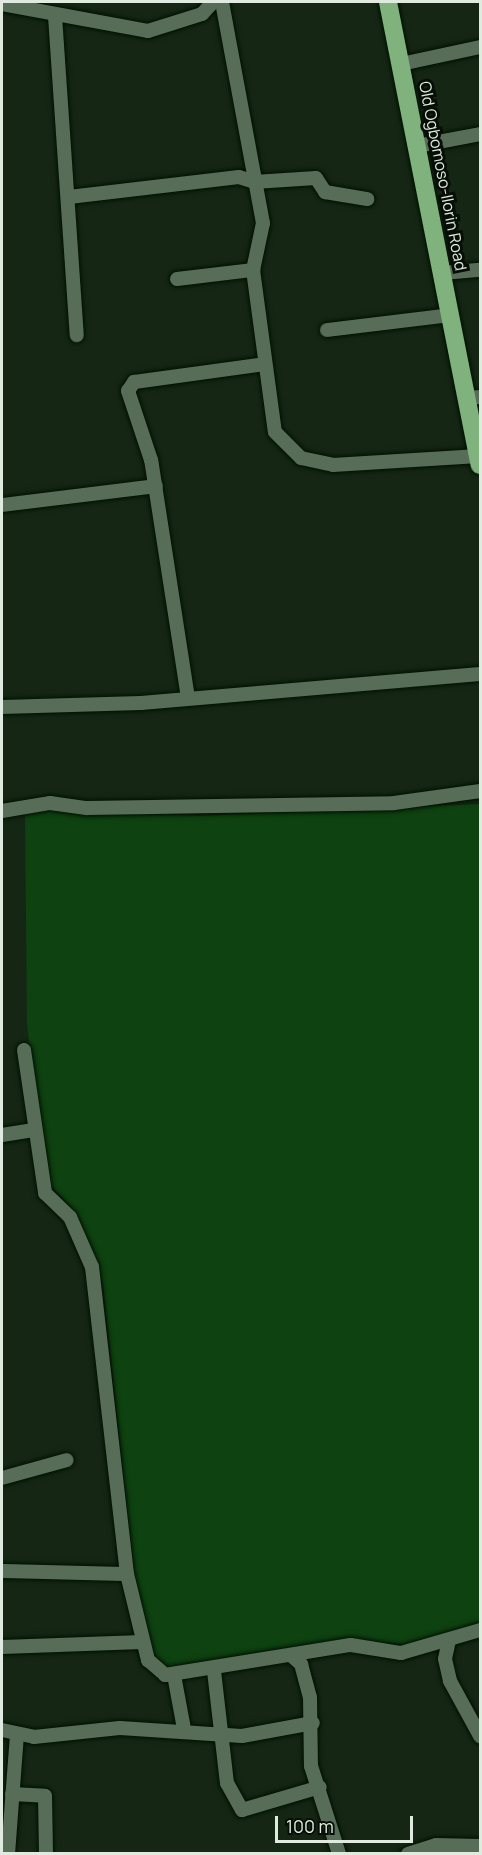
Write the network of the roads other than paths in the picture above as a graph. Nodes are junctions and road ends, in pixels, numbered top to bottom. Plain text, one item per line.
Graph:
1 (213, 2) edge
2 (222, 2) edge
3 (388, 2) edge
4 (2, 4) edge
5 (55, 16) junction
6 (480, 47) edge
7 (401, 64) junction
8 (480, 134) edge
9 (417, 146) junction
10 (251, 161) junction
11 (239, 177) junction
12 (254, 182) junction
13 (69, 197) junction
14 (367, 199) dead end
15 (253, 270) junction
16 (480, 270) edge
17 (442, 273) junction
18 (177, 279) dead end
19 (451, 315) junction
20 (327, 330) dead end
21 (77, 335) dead end
22 (265, 364) junction
23 (474, 397) edge
24 (480, 460) edge
25 (156, 486) junction
26 (2, 505) edge
27 (480, 674) edge
28 (188, 698) junction
29 (2, 707) edge
30 (480, 791) edge
31 (2, 811) edge
32 (24, 1050) dead end
33 (34, 1130) junction
34 (2, 1135) edge
35 (67, 1460) dead end
36 (2, 1478) edge
37 (2, 1571) edge
38 (127, 1574) junction
39 (480, 1630) edge
40 (449, 1640) junction
41 (142, 1642) junction
42 (2, 1647) edge
43 (293, 1657) junction
44 (214, 1671) junction
45 (174, 1675) junction
46 (313, 1724) junction
47 (184, 1729) junction
48 (2, 1730) edge
49 (17, 1734) junction
50 (223, 1736) junction
51 (480, 1736) edge
52 (320, 1787) junction
53 (12, 1794) junction
54 (480, 1846) edge
55 (8, 1854) edge
56 (46, 1854) edge
57 (339, 1854) edge
58 (408, 1854) edge

1 - 5 street
2 - 10 street
3 - 7 highway, Old Ogbomoso-Ilorin Road
4 - 5 street
5 - 13 street
6 - 7 street
7 - 9 highway, Old Ogbomoso-Ilorin Road
8 - 9 street
9 - 17 highway, Old Ogbomoso-Ilorin Road
10 - 11 street
10 - 12 street
11 - 12 street
11 - 13 street
12 - 14 street
12 - 15 street
13 - 21 street
15 - 18 street
15 - 22 street
16 - 17 street
17 - 19 highway, Old Ogbomoso-Ilorin Road
19 - 20 street
19 - 23 highway, Old Ogbomoso-Ilorin Road
22 - 24 street
22 - 25 street
23 - 24 highway, Old Ogbomoso-Ilorin Road
25 - 26 street
25 - 28 street
27 - 28 street
28 - 29 street
30 - 31 street
32 - 33 street
33 - 34 street
33 - 38 street
35 - 36 street
37 - 38 street
38 - 41 street
39 - 40 street
40 - 43 street
40 - 51 street
41 - 42 street
41 - 45 street
43 - 44 street
43 - 46 street
44 - 45 street
44 - 50 street
45 - 47 street
46 - 50 street
46 - 52 street
47 - 49 street
47 - 50 street
48 - 49 street
49 - 53 street
50 - 52 street
52 - 57 street
53 - 55 street
53 - 56 street
54 - 58 street

